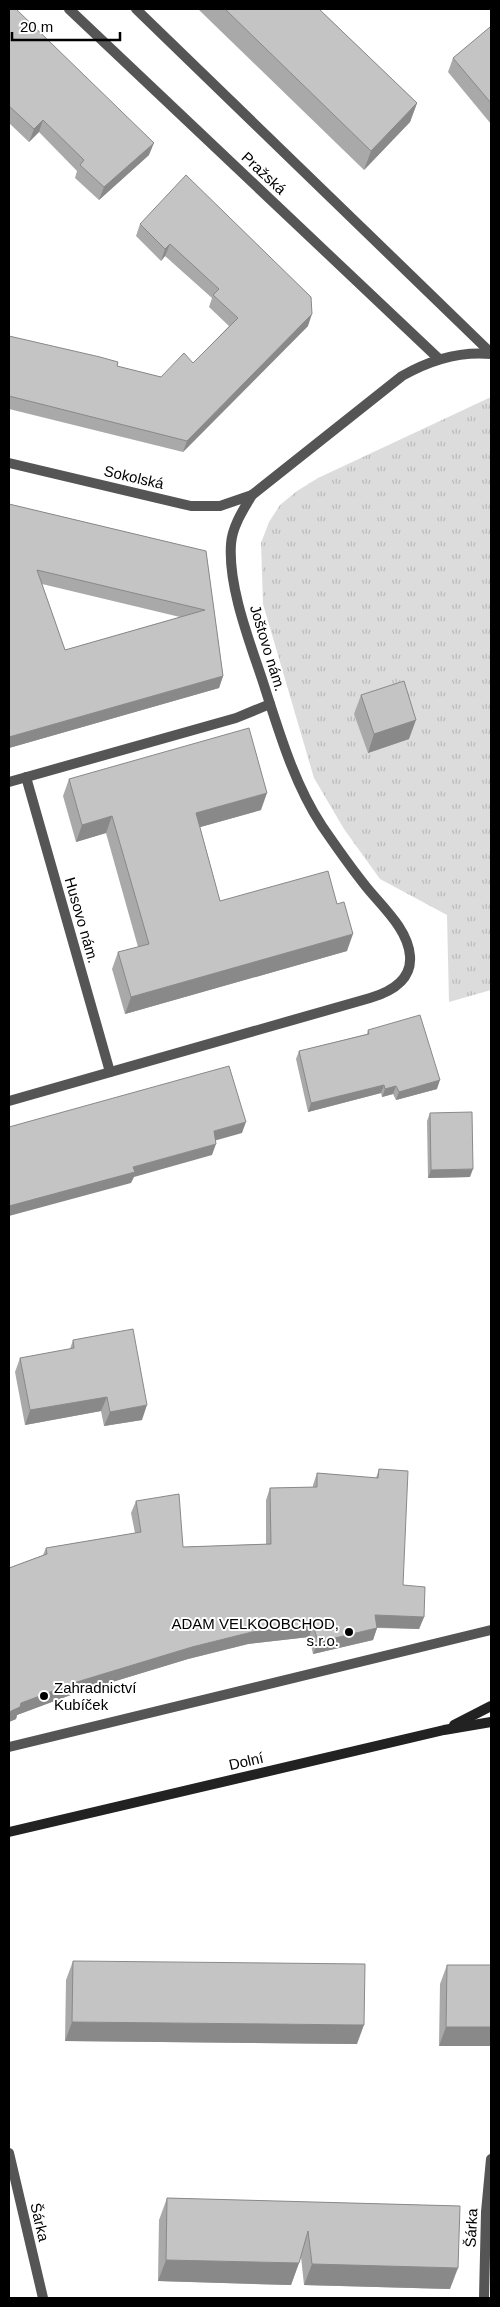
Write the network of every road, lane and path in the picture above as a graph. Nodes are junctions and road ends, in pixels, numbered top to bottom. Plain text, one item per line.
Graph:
1 (69, 9) edge
2 (136, 9) edge
3 (491, 354) edge
4 (439, 359) junction
5 (9, 463) edge
6 (252, 495) junction
7 (270, 704) junction
8 (26, 777) junction
9 (9, 782) edge
10 (110, 1072) junction
11 (9, 1101) edge
12 (491, 1630) edge
13 (491, 1706) edge
14 (491, 1722) edge
15 (444, 1730) junction
16 (9, 1747) edge
17 (9, 1832) edge
18 (9, 2153) edge
19 (491, 2159) edge
20 (43, 2298) edge
21 (484, 2298) edge

1 - 4 street, Pražská
2 - 3 street, Pražská
3 - 4 street, Joštovo nám.
4 - 6 street, Joštovo nám.
5 - 6 street, Sokolská
6 - 7 street, Joštovo nám.
7 - 8 street
7 - 10 street, Joštovo nám.
8 - 9 street
8 - 10 street, Husovo nám.
10 - 11 street
12 - 16 street
13 - 15 main road
14 - 15 main road, Dolní
15 - 17 main road, Dolní
18 - 20 street, Šárka
19 - 21 street, Šárka

